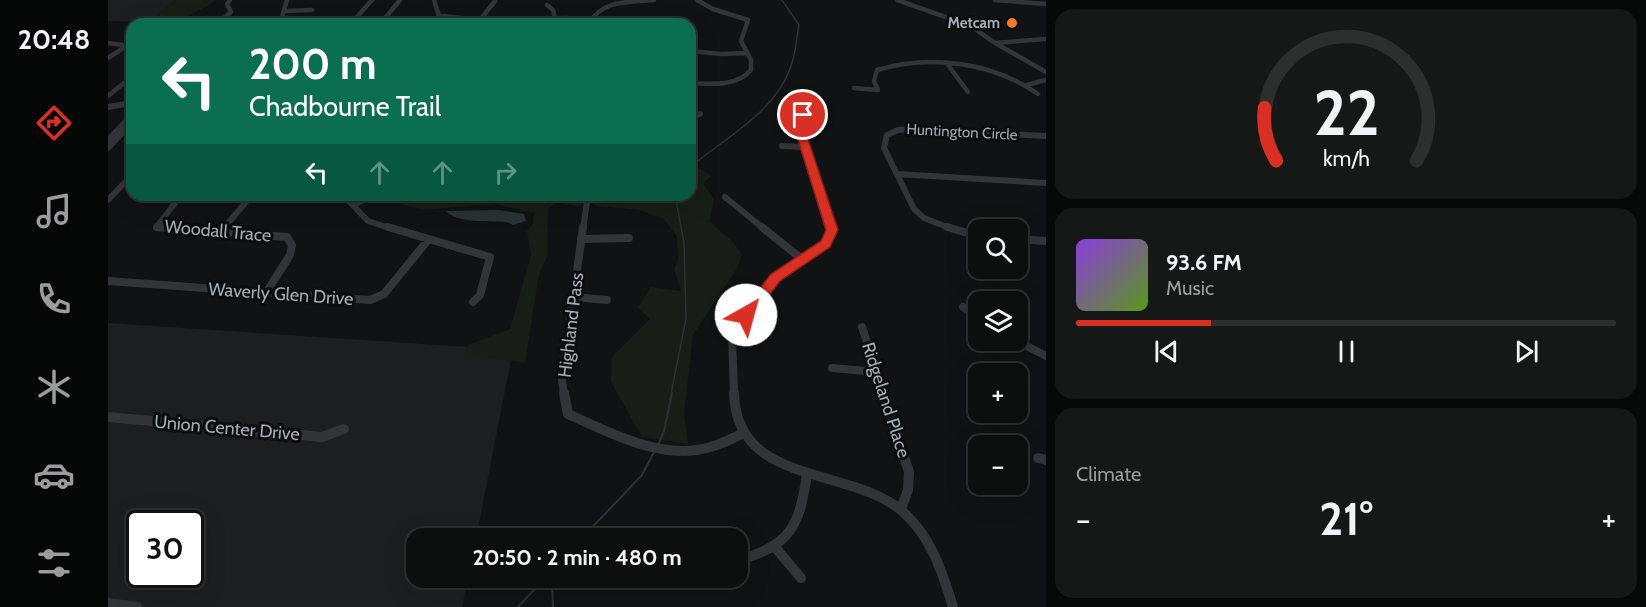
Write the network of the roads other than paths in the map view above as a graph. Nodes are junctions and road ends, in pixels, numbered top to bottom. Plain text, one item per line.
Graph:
1 (230, 0) edge
2 (287, 0) edge
3 (372, 0) edge
4 (400, 0) edge
5 (405, 0) edge
6 (434, 0) edge
7 (654, 0) edge
8 (697, 0) edge
9 (897, 0) edge
10 (995, 0) edge
11 (495, 2) dead end
12 (547, 4) dead end
13 (1046, 4) edge
14 (312, 10) dead end
15 (284, 11) junction
16 (439, 16) junction
17 (225, 18) edge
18 (282, 18) edge
19 (356, 18) edge
20 (384, 18) edge
21 (389, 18) edge
22 (433, 18) edge
23 (468, 18) edge
24 (482, 18) edge
25 (555, 18) edge
26 (593, 18) edge
27 (1046, 39) edge
28 (108, 43) edge
29 (995, 43) junction
30 (696, 52) edge
31 (747, 53) junction
32 (108, 58) edge
33 (948, 65) junction
34 (1046, 72) edge
35 (1046, 80) edge
36 (126, 81) edge
37 (696, 84) edge
38 (1027, 85) junction
39 (854, 88) dead end
40 (968, 92) dead end
41 (1038, 94) dead end
42 (108, 96) edge
43 (126, 105) edge
44 (816, 105) dead end
45 (108, 107) edge
46 (700, 114) dead end
47 (696, 115) edge
48 (126, 121) edge
49 (126, 129) edge
50 (1046, 136) edge
51 (108, 140) edge
52 (783, 146) dead end
53 (108, 147) edge
54 (806, 147) junction
55 (897, 174) junction
56 (126, 181) edge
57 (1046, 183) edge
58 (725, 197) dead end
59 (108, 200) edge
60 (176, 201) edge
61 (349, 201) edge
62 (362, 201) edge
63 (587, 201) edge
64 (246, 202) dead end
65 (353, 205) junction
66 (220, 232) junction
67 (968, 233) edge
68 (629, 237) dead end
69 (581, 239) junction
70 (428, 240) junction
71 (1028, 240) edge
72 (1046, 241) edge
73 (803, 260) junction
74 (108, 282) edge
75 (266, 294) junction
76 (574, 297) junction
77 (607, 300) dead end
78 (473, 302) dead end
79 (963, 307) dead end
80 (968, 310) edge
81 (862, 327) dead end
82 (1028, 347) edge
83 (1046, 356) edge
84 (832, 368) dead end
85 (877, 372) junction
86 (108, 417) edge
87 (344, 429) dead end
88 (744, 433) junction
89 (807, 473) junction
90 (901, 509) junction
91 (774, 546) junction
92 (748, 558) edge
93 (801, 578) dead end
94 (108, 603) edge
95 (137, 607) edge
96 (953, 607) edge

1 - 17 street
2 - 15 street
3 - 19 street
4 - 20 street
5 - 21 street
6 - 16 street
7 - 26 street
8 - 31 street
9 - 29 street
10 - 13 street
11 - 24 street
12 - 25 street
14 - 15 street
15 - 18 street
16 - 22 street
16 - 23 street
27 - 29 street
28 - 32 street
29 - 34 street
30 - 31 street
31 - 37 street
33 - 38 street
33 - 39 street
33 - 40 street
35 - 38 street
36 - 42 street
38 - 41 street
43 - 45 street
44 - 54 street
46 - 47 street
48 - 51 street
49 - 53 street
50 - 55 street, Huntington Circle
52 - 54 street
54 - 73 street
55 - 57 street
55 - 67 street, Huntington Circle
56 - 59 street
58 - 73 street
60 - 66 street, Woodall Trace
61 - 65 street
62 - 65 street
63 - 69 street, Highland Pass
64 - 66 street
65 - 70 street
66 - 75 street, Woodall Trace
68 - 69 street
69 - 76 street, Highland Pass
70 - 75 street, Waverly Glen Drive
70 - 78 street
71 - 72 street
73 - 88 street
74 - 75 street, Waverly Glen Drive
76 - 77 street
76 - 88 street, Highland Pass
79 - 80 street
81 - 85 street, Ridgeland Place
82 - 83 street
84 - 85 street
85 - 90 street, Ridgeland Place
86 - 87 street, Union Center Drive
88 - 89 street
89 - 90 street
89 - 91 street
90 - 96 street
91 - 92 street
91 - 93 street
94 - 95 street

